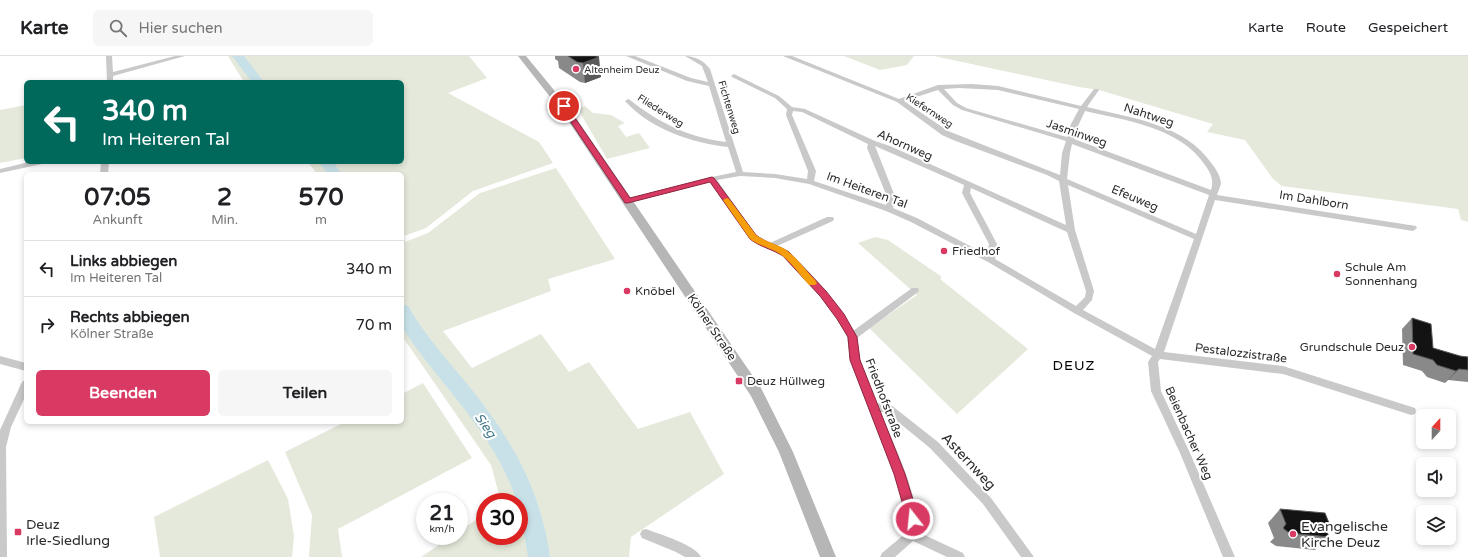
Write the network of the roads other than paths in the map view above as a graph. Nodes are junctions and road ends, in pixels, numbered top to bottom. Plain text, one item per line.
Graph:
1 (109, 56) edge
2 (182, 56) edge
3 (522, 56) edge
4 (629, 56) edge
5 (688, 56) edge
6 (786, 56) edge
7 (734, 76) dead end
8 (110, 79) edge
9 (712, 85) junction
10 (938, 87) junction
11 (1096, 90) dead end
12 (628, 101) dead end
13 (899, 101) junction
14 (1083, 108) junction
15 (790, 109) junction
16 (1069, 140) junction
17 (872, 143) junction
18 (731, 145) junction
19 (30, 164) edge
20 (0, 171) edge
21 (740, 174) junction
22 (712, 179) junction
23 (1063, 180) junction
24 (810, 182) junction
25 (968, 185) junction
26 (1213, 195) junction
27 (628, 201) junction
28 (889, 209) junction
29 (830, 219) dead end
30 (1413, 228) dead end
31 (1071, 230) junction
32 (1199, 238) junction
33 (771, 246) junction
34 (991, 260) junction
35 (915, 290) dead end
36 (1078, 311) junction
37 (852, 337) junction
38 (1158, 355) junction
39 (0, 360) edge
40 (24, 367) edge
41 (24, 388) edge
42 (873, 407) junction
43 (1411, 411) dead end
44 (3, 427) edge
45 (646, 534) dead end
46 (912, 535) junction
47 (1, 557) edge
48 (695, 557) edge
49 (828, 557) edge
50 (886, 557) edge
51 (959, 557) edge
52 (1028, 557) edge
53 (1228, 557) edge

1 - 8 street
2 - 8 street
3 - 27 main road, Kölner Straße
4 - 9 street
5 - 9 street, Fichtenweg
6 - 13 street, Kiefernweg
7 - 15 street, Ahornweg
9 - 18 street, Fichtenweg
10 - 13 street, Nahtweg
10 - 14 street, Nahtweg
10 - 16 street, Jasminweg
11 - 14 street
12 - 18 street, Fliederweg
13 - 23 street, Kiefernweg
14 - 16 street
14 - 26 street, Nahtweg
15 - 17 street, Ahornweg
15 - 24 street
16 - 23 street
16 - 26 street, Jasminweg
17 - 25 street, Ahornweg
17 - 28 street
18 - 21 street, Fichtenweg
19 - 20 street
21 - 22 street, Im Heiteren Tal
21 - 24 street, Im Heiteren Tal
22 - 27 street, Im Heiteren Tal
22 - 33 street, Friedhofstraße
23 - 31 street
23 - 32 street, Efeuweg
24 - 28 street, Im Heiteren Tal
25 - 31 street, Ahornweg
25 - 34 street
26 - 30 street, Im Dahlborn
26 - 32 street, Nahtweg
27 - 49 main road, Kölner Straße
28 - 34 street, Im Heiteren Tal
29 - 33 street
31 - 36 street
32 - 38 street, Nahtweg
33 - 37 street, Friedhofstraße
34 - 36 street, Im Heiteren Tal
35 - 37 street
36 - 38 street
37 - 42 street, Friedhofstraße
38 - 43 street, Pestalozzistraße
38 - 53 street, Beienbacher Weg
39 - 40 street
41 - 44 street
42 - 46 street, Friedhofstraße
42 - 52 street, Asternweg
44 - 47 street
45 - 48 street
46 - 50 street
46 - 51 street

